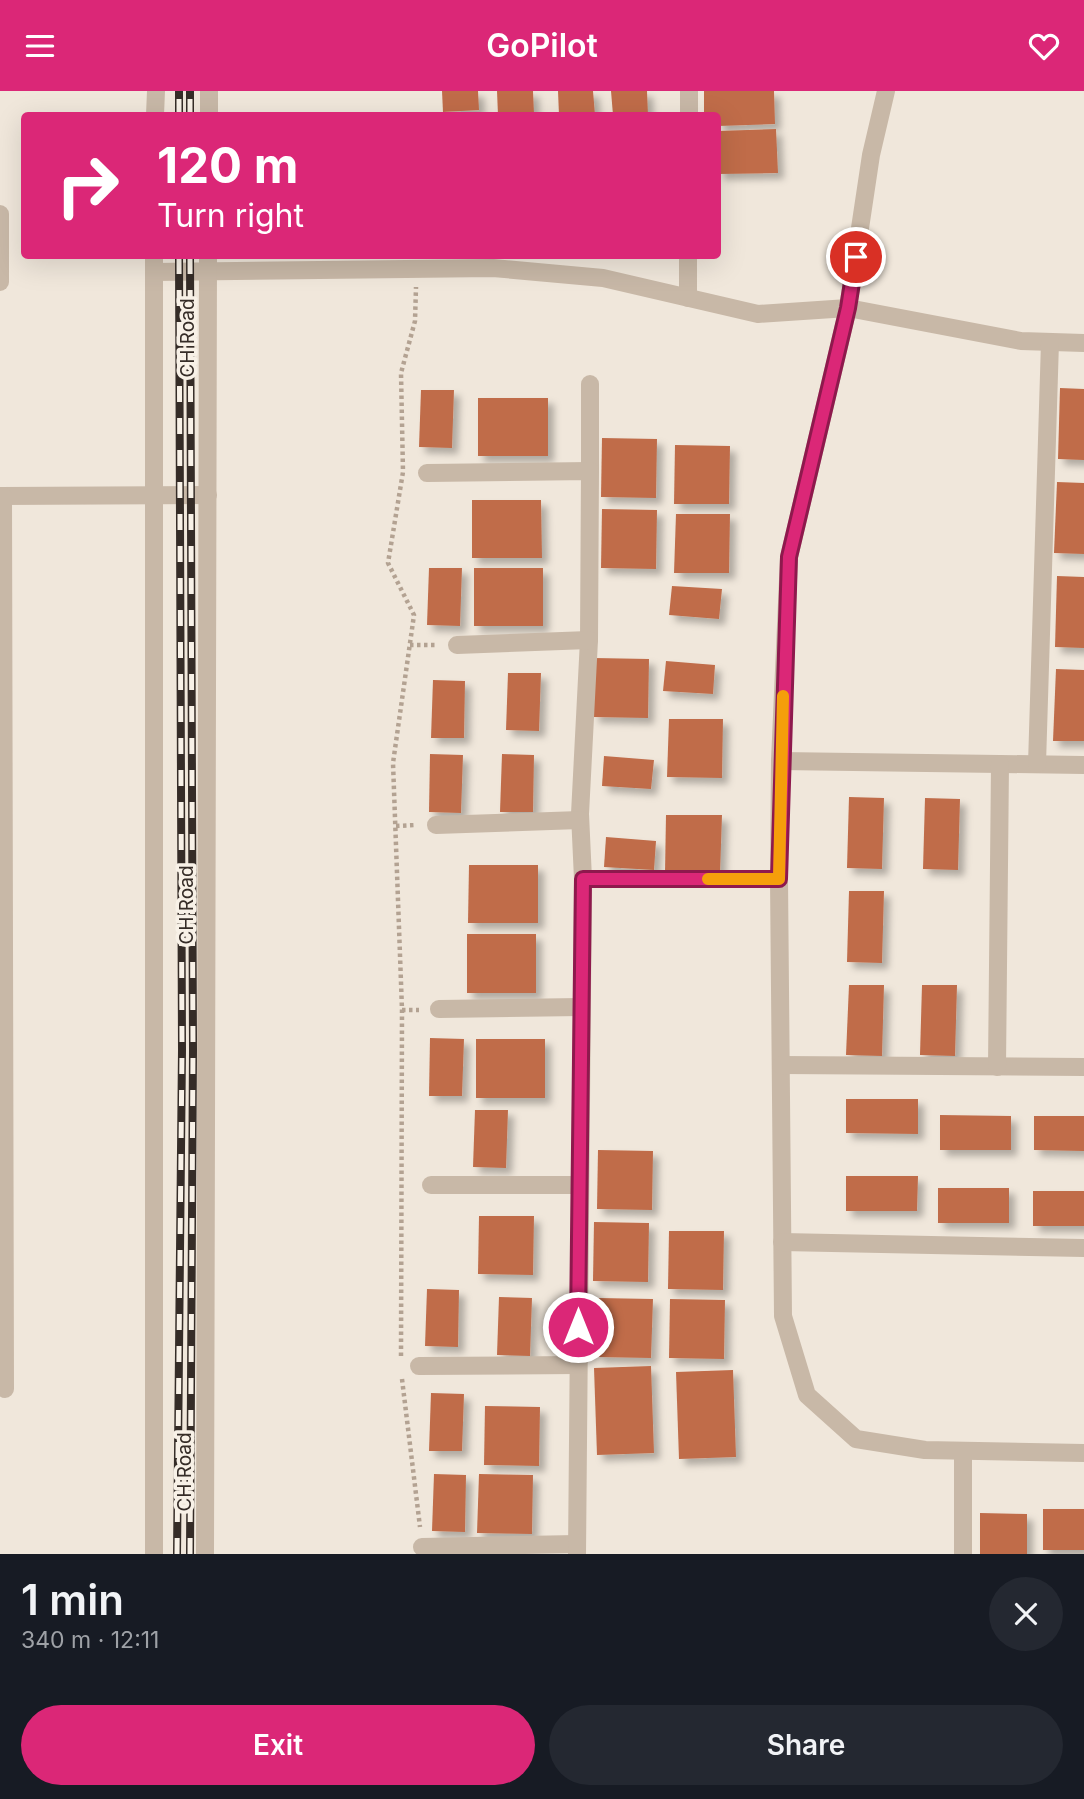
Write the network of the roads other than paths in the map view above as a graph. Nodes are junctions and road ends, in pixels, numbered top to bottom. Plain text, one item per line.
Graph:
1 (156, 91) edge
2 (209, 91) edge
3 (689, 91) edge
4 (886, 91) edge
5 (155, 112) edge
6 (209, 112) edge
7 (689, 112) edge
8 (0, 214) edge
9 (688, 259) edge
10 (208, 263) edge
11 (154, 264) edge
12 (0, 282) edge
13 (688, 298) junction
14 (848, 308) junction
15 (1050, 342) junction
16 (1084, 343) edge
17 (590, 384) dead end
18 (590, 471) junction
19 (427, 473) dead end
20 (208, 495) junction
21 (2, 496) edge
22 (153, 498) junction
23 (589, 640) junction
24 (457, 645) road end
25 (780, 761) junction
26 (1000, 764) junction
27 (1037, 764) junction
28 (1084, 765) edge
29 (2, 816) edge
30 (580, 820) junction
31 (436, 825) dead end
32 (583, 879) junction
33 (779, 879) junction
34 (580, 1007) junction
35 (439, 1009) dead end
36 (2, 1056) edge
37 (781, 1065) junction
38 (997, 1067) junction
39 (1084, 1067) edge
40 (431, 1185) dead end
41 (579, 1185) junction
42 (782, 1242) junction
43 (1084, 1248) edge
44 (2, 1259) edge
45 (578, 1365) junction
46 (419, 1366) dead end
47 (5, 1389) dead end
48 (963, 1451) junction
49 (1084, 1453) edge
50 (422, 1547) road end
51 (577, 1549) edge
52 (154, 1554) edge
53 (205, 1554) edge
54 (963, 1554) edge

1 - 5 street
2 - 6 street
3 - 7 street
4 - 14 street
8 - 12 street
9 - 13 street
10 - 11 street
10 - 13 street
10 - 20 street, CH Road
11 - 22 street, CH Road
13 - 14 street
14 - 15 street
14 - 25 street
15 - 16 street
15 - 27 street
17 - 18 street
18 - 19 street
18 - 23 street
20 - 22 street
20 - 53 street, CH Road
21 - 22 street
21 - 29 street
22 - 52 street, CH Road
23 - 24 street
23 - 30 street
25 - 26 street
25 - 33 street
26 - 27 street
26 - 38 street
27 - 28 street
29 - 36 street
30 - 31 street
30 - 32 street
32 - 33 street
32 - 34 street
33 - 37 street
34 - 35 street
34 - 41 street
36 - 44 street
37 - 38 street
37 - 42 street
38 - 39 street
40 - 41 street
41 - 45 street
42 - 43 street
42 - 48 street
44 - 47 street
45 - 46 street
45 - 51 street
48 - 49 street
48 - 54 street
50 - 51 street

